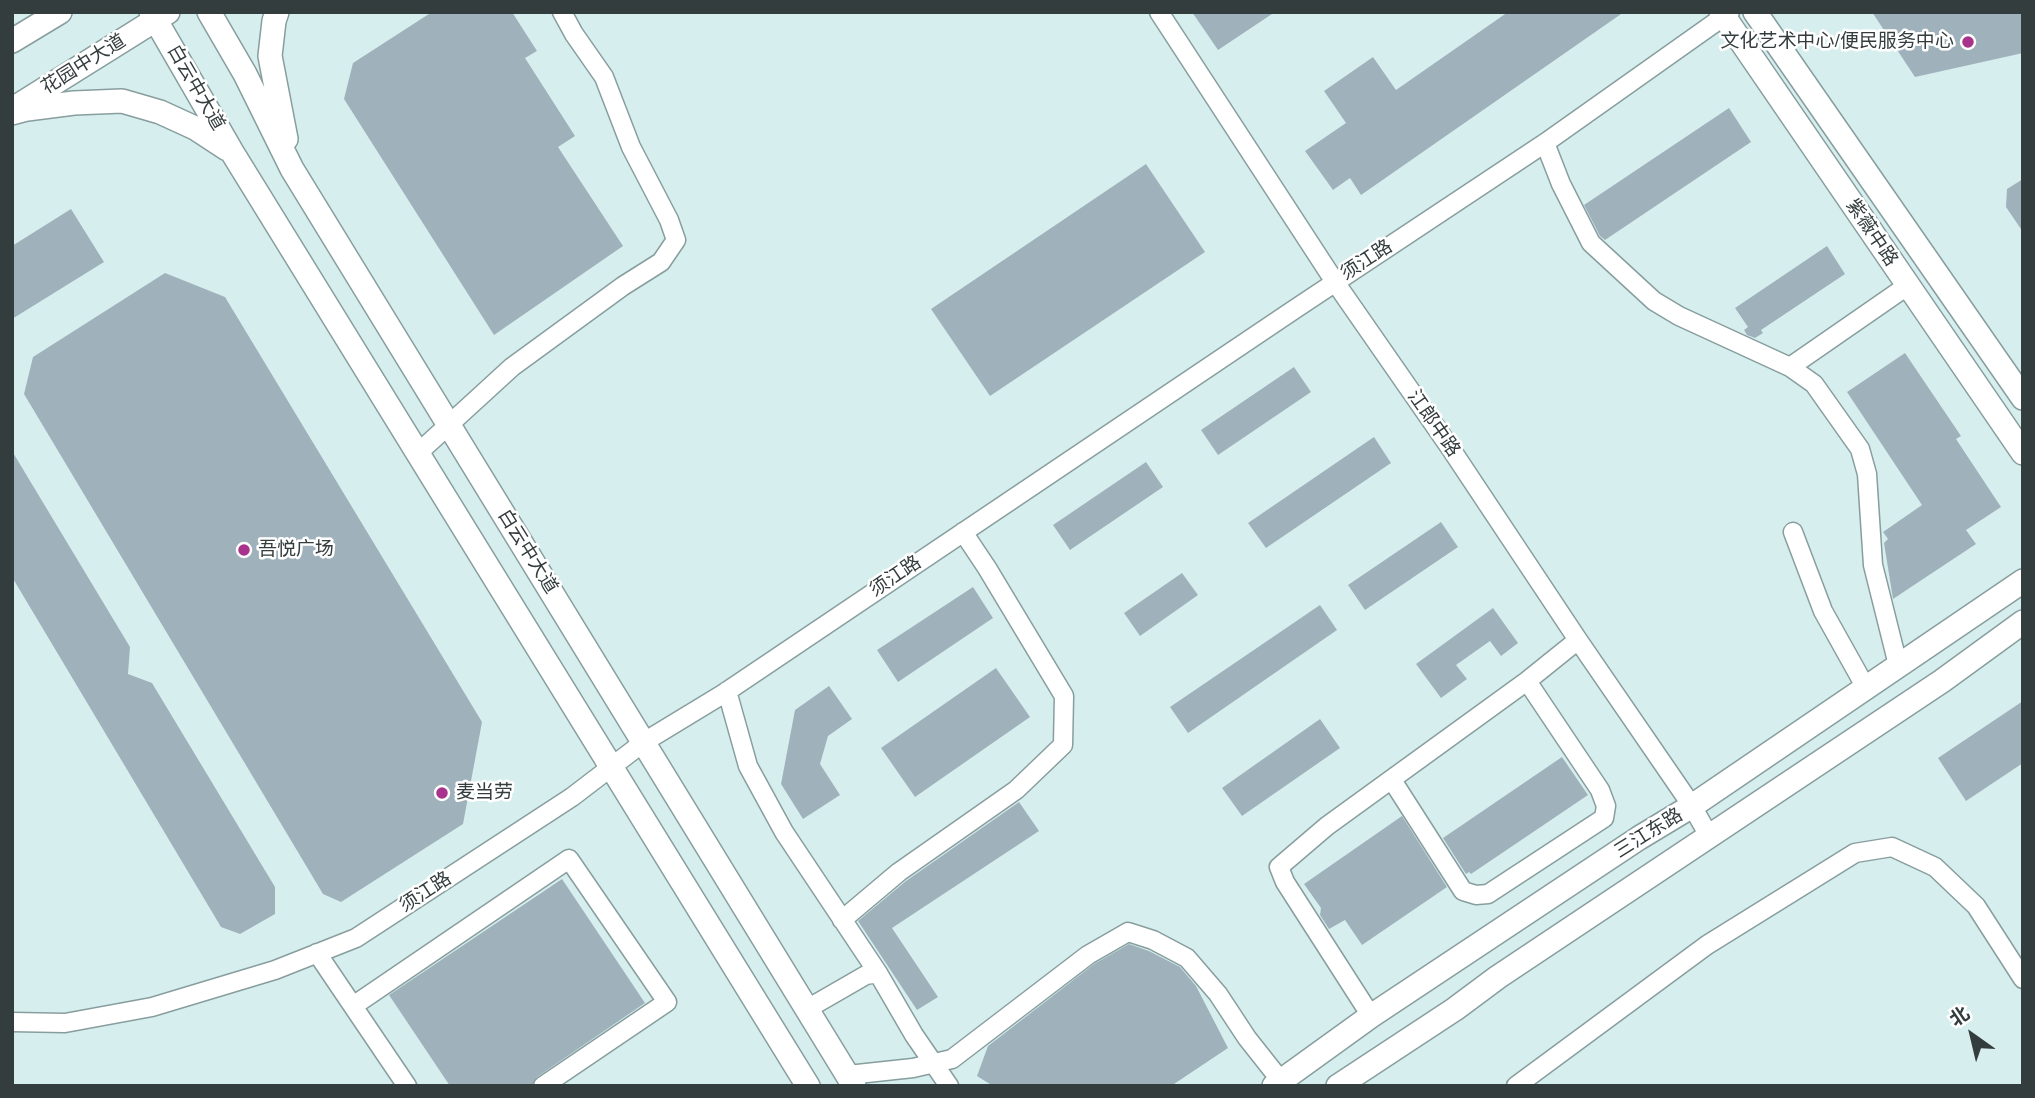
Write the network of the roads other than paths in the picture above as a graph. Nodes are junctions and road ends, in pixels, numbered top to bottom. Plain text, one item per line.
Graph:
1 (60, 12) edge
2 (209, 12) edge
3 (277, 12) edge
4 (562, 12) edge
5 (1159, 12) edge
6 (1755, 12) edge
7 (1725, 14) edge
8 (158, 15) edge
9 (12, 41) edge
10 (12, 111) edge
11 (1545, 143) junction
12 (232, 152) junction
13 (292, 169) junction
14 (1335, 282) junction
15 (1907, 286) junction
16 (1790, 367) junction
17 (2023, 398) edge
18 (449, 425) junction
19 (418, 453) junction
20 (2023, 453) edge
21 (963, 532) junction
22 (1793, 532) dead end
23 (2023, 581) edge
24 (2023, 622) edge
25 (1578, 640) junction
26 (1898, 665) junction
27 (1527, 681) junction
28 (1866, 688) junction
29 (727, 691) junction
30 (643, 742) junction
31 (610, 766) junction
32 (1392, 780) junction
33 (1692, 806) junction
34 (1709, 836) junction
35 (842, 920) junction
36 (317, 953) junction
37 (878, 973) junction
38 (2023, 979) edge
39 (353, 1006) junction
40 (807, 1009) junction
41 (1371, 1016) junction
42 (12, 1022) edge
43 (935, 1063) junction
44 (851, 1080) edge
45 (800, 1083) edge
46 (1278, 1083) edge
47 (407, 1086) edge
48 (543, 1086) edge
49 (949, 1086) edge
50 (1338, 1086) edge
51 (1516, 1086) edge

1 - 9 main road
2 - 13 main road, 白云中大道
3 - 13 main road
4 - 18 street
5 - 14 street, 江郎中路
6 - 17 main road, 紫薇中路
7 - 11 street, 须江路
7 - 15 main road, 紫薇中路
8 - 10 main road, 花园中大道
8 - 12 main road, 白云中大道
10 - 12 main road
11 - 14 street, 须江路
11 - 16 street
12 - 19 main road, 白云中大道
13 - 18 main road, 白云中大道
14 - 21 street, 须江路
14 - 25 street, 江郎中路
15 - 16 street
15 - 20 main road, 紫薇中路
16 - 26 street
18 - 19 street
18 - 30 main road, 白云中大道
19 - 31 main road, 白云中大道
21 - 29 street, 须江路
21 - 35 street
22 - 28 street
23 - 26 main road, 三江东路
24 - 34 main road, 三江东路
25 - 27 street
25 - 33 street, 江郎中路
26 - 28 main road, 三江东路
27 - 32 street
27 - 32 street
28 - 33 main road, 三江东路
29 - 30 street, 须江路
29 - 35 street
30 - 31 street, 须江路
30 - 40 main road, 白云中大道
31 - 36 street, 须江路
31 - 45 main road, 白云中大道
32 - 41 street
33 - 34 street, 江郎中路
33 - 41 main road, 三江东路
34 - 50 main road, 三江东路
35 - 37 street
36 - 39 street
36 - 42 street, 须江路
37 - 40 street
37 - 43 street
38 - 51 street
39 - 47 street
39 - 48 street
40 - 44 main road, 白云中大道
41 - 46 main road, 三江东路
43 - 44 street
43 - 46 street
43 - 49 street

